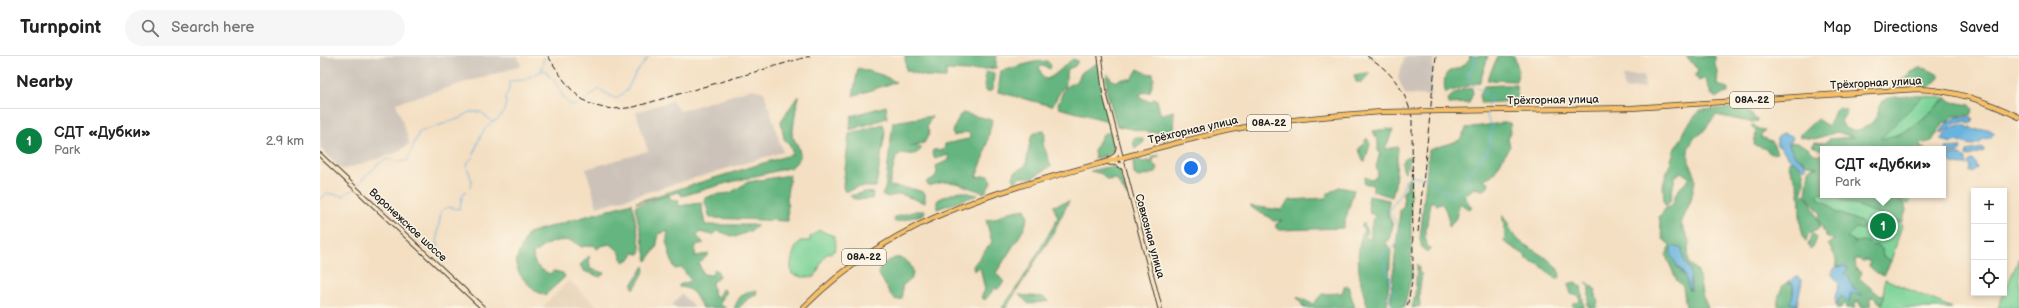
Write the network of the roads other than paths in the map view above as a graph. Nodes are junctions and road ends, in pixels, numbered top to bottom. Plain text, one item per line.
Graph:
1 (1100, 56) edge
2 (2019, 118) edge
3 (1118, 146) junction
4 (1159, 147) junction
5 (320, 155) edge
6 (1121, 158) junction
7 (1086, 167) junction
8 (1123, 169) junction
9 (483, 308) edge
10 (803, 308) edge
11 (1160, 308) edge

1 - 3 main road
2 - 4 highway, Трёхгорная улица / 08А-22, bridge
3 - 4 main road
3 - 6 main road, Совхозная улица
3 - 7 main road
4 - 6 highway, Трёхгорная улица / 08А-22
4 - 8 main road
5 - 9 main road, Воронежское шоссе
6 - 7 highway, Трёхгорная улица / 08А-22
6 - 8 main road, Совхозная улица
7 - 8 main road
7 - 10 highway, Трёхгорная улица / 08А-22
8 - 11 main road, Совхозная улица

